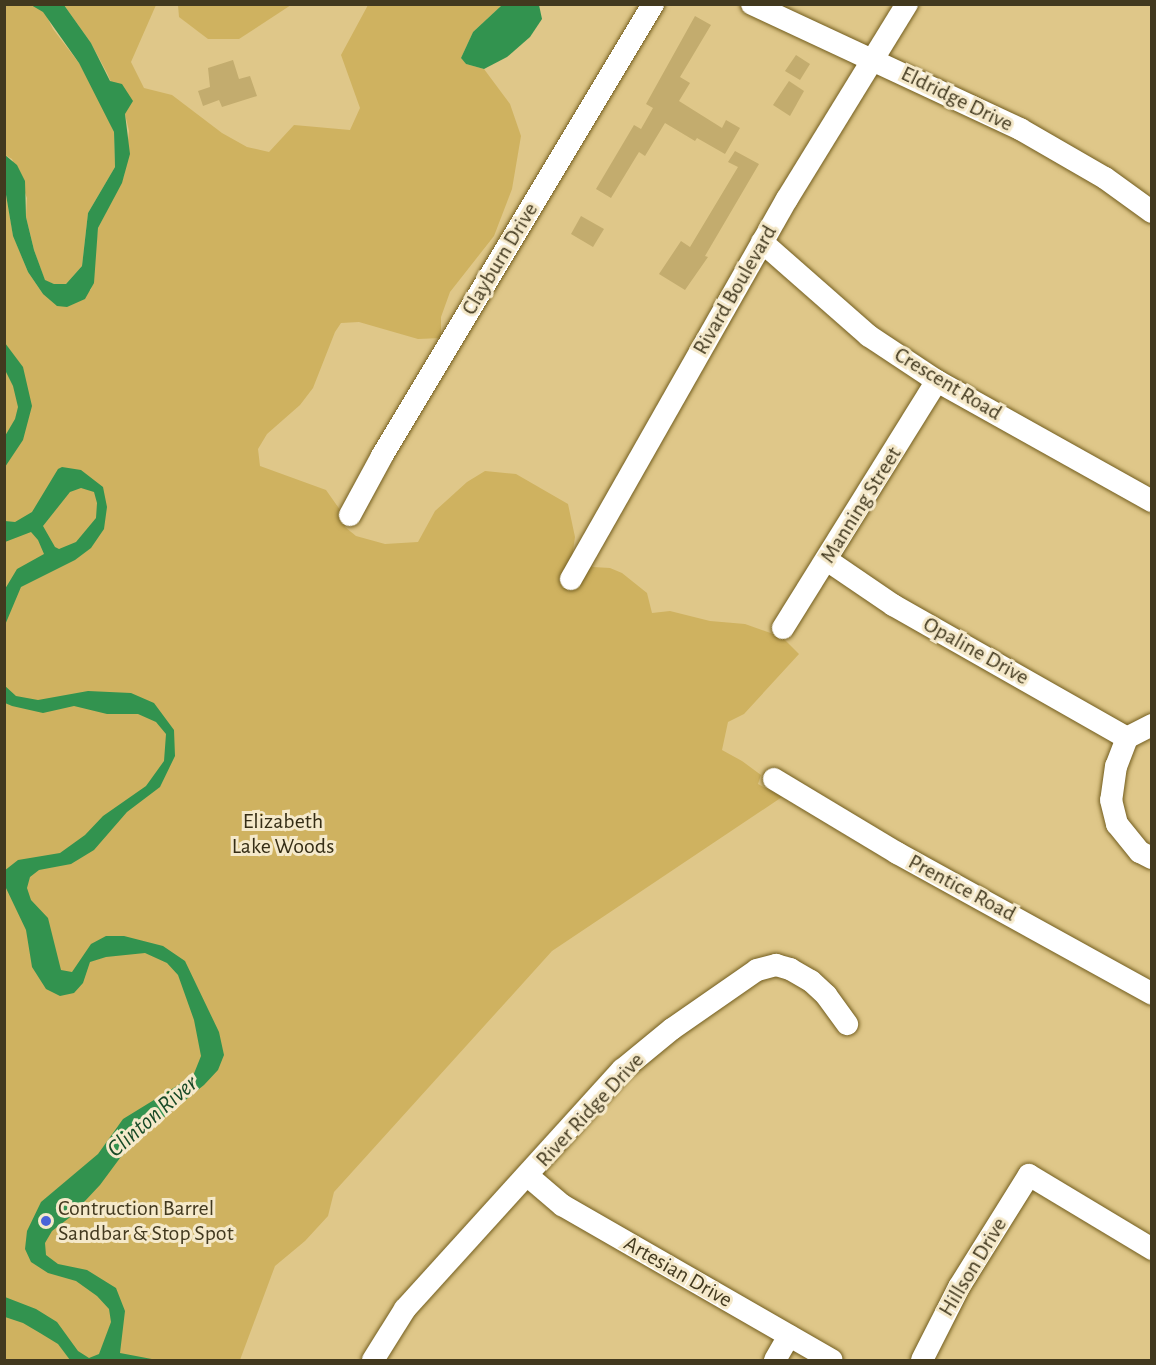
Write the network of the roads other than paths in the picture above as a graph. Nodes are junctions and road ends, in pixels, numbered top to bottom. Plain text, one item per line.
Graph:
1 (653, 4) edge
2 (752, 4) edge
3 (907, 4) edge
4 (873, 59) junction
5 (1152, 212) edge
6 (762, 242) junction
7 (937, 381) junction
8 (1152, 501) edge
9 (350, 515) dead end
10 (827, 560) junction
11 (571, 579) dead end
12 (783, 628) dead end
13 (1152, 725) edge
14 (1127, 738) junction
15 (774, 779) dead end
16 (1152, 858) edge
17 (1152, 994) edge
18 (847, 1024) dead end
19 (528, 1176) junction
20 (1152, 1249) edge
21 (789, 1336) junction
22 (373, 1360) edge
23 (775, 1360) edge
24 (832, 1360) edge
25 (922, 1360) edge

1 - 9 street, Clayburn Drive
2 - 4 street, Eldridge Drive
3 - 4 street, Rivard Boulevard
4 - 5 street, Eldridge Drive
4 - 6 street, Rivard Boulevard
6 - 7 street, Crescent Road
6 - 11 street, Rivard Boulevard
7 - 8 street, Crescent Road
7 - 10 street, Manning Street
10 - 12 street, Manning Street
10 - 14 street, Opaline Drive
13 - 14 street
14 - 16 street
15 - 17 street, Prentice Road
18 - 19 street, River Ridge Drive
19 - 21 street, Artesian Drive
19 - 22 street, River Ridge Drive
20 - 25 street, Hillson Drive
21 - 23 street
21 - 24 street, Artesian Drive

